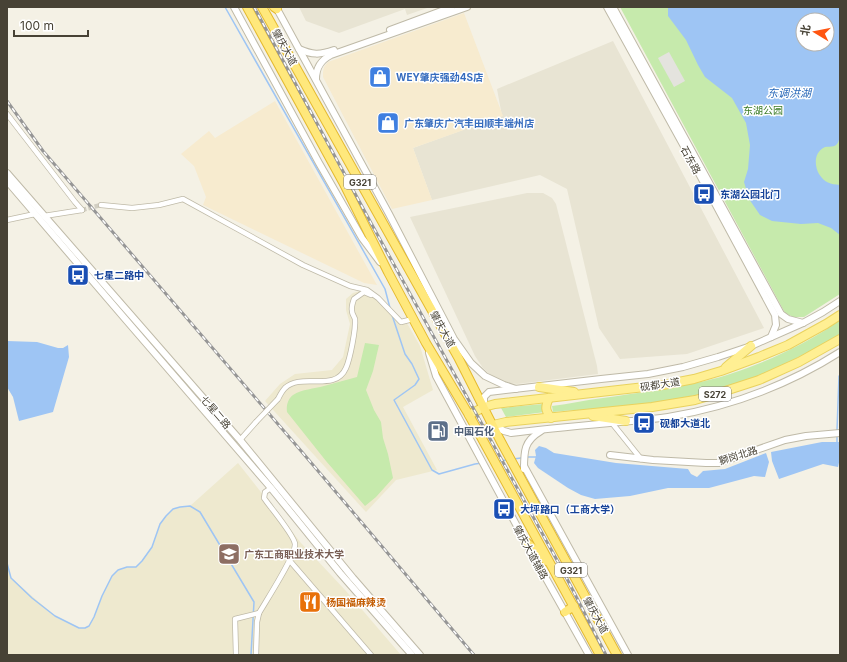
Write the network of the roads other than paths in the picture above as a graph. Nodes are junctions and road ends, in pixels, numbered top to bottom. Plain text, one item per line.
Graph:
1 (234, 7) edge
2 (247, 7) edge
3 (262, 7) edge
4 (452, 7) edge
5 (466, 7) edge
6 (607, 7) edge
7 (613, 7) edge
8 (276, 8) edge
9 (299, 49) junction
10 (316, 80) junction
11 (7, 114) edge
12 (7, 173) edge
13 (7, 181) edge
14 (102, 205) tunnel mouth
15 (36, 214) junction
16 (44, 216) junction
17 (7, 220) edge
18 (388, 272) junction
19 (378, 298) junction
20 (839, 301) edge
21 (778, 314) junction
22 (840, 315) edge
23 (413, 319) junction
24 (803, 323) junction
25 (440, 324) junction
26 (771, 337) junction
27 (454, 339) junction
28 (839, 340) edge
29 (426, 343) junction
30 (751, 346) junction
31 (840, 352) edge
32 (458, 357) junction
33 (721, 372) junction
34 (539, 387) junction
35 (516, 389) junction
36 (585, 394) junction
37 (549, 398) junction
38 (484, 407) junction
39 (469, 415) junction
40 (580, 415) junction
41 (551, 418) junction
42 (626, 421) junction
43 (612, 423) junction
44 (493, 425) junction
45 (544, 429) junction
46 (479, 433) junction
47 (840, 433) edge
48 (240, 440) junction
49 (610, 455) dead end
50 (641, 459) junction
51 (524, 466) junction
52 (524, 485) junction
53 (271, 488) junction
54 (543, 502) junction
55 (525, 541) junction
56 (290, 561) junction
57 (552, 565) junction
58 (350, 580) junction
59 (574, 606) junction
60 (565, 612) junction
61 (259, 613) junction
62 (236, 655) edge
63 (256, 655) edge
64 (371, 655) edge
65 (412, 655) edge
66 (420, 655) edge
67 (588, 655) edge
68 (600, 655) edge
69 (617, 655) edge
70 (628, 655) edge

1 - 18 street
2 - 18 highway, 肇庆大道 / G321
3 - 25 highway, 肇庆大道 / G321
4 - 9 street
5 - 10 street
6 - 21 street, 石东路
7 - 21 street, 石东路
8 - 9 street
9 - 10 street
10 - 27 street
11 - 16 street
12 - 16 street, 七星二路
13 - 15 street, 七星二路
14 - 19 street
15 - 17 street
15 - 53 street, 七星二路
16 - 48 street, 七星二路
18 - 23 highway, 肇庆大道 / G321
19 - 23 street
19 - 48 street, bridge
20 - 24 street
21 - 24 street
21 - 26 street
22 - 33 main road, 砚都大道 / S272
23 - 29 highway, 肇庆大道 / G321
24 - 26 street
25 - 27 street
25 - 32 highway, 肇庆大道 / G321
26 - 30 street
27 - 32 street
27 - 35 street
28 - 40 main road, 砚都大道 / S272
29 - 39 highway, 肇庆大道 / G321
29 - 55 street, 肇庆大道辅路
30 - 33 main road
30 - 34 street
31 - 42 street
32 - 38 highway, 肇庆大道 / G321
33 - 36 main road, 砚都大道 / S272
34 - 35 street
34 - 36 main road
35 - 38 street
36 - 37 main road, 砚都大道 / S272
37 - 38 main road, 砚都大道 / S272
37 - 41 main road
38 - 39 main road, 砚都大道 / S272
38 - 44 highway, 肇庆大道 / G321
39 - 46 highway, 肇庆大道 / G321
40 - 41 main road, 砚都大道 / S272
40 - 42 main road
41 - 44 main road, 砚都大道 / S272
42 - 43 street
43 - 45 street
43 - 50 street
44 - 45 street
44 - 46 main road, 砚都大道 / S272
44 - 52 highway, 肇庆大道 / G321
45 - 51 street
46 - 57 highway, 肇庆大道 / G321
47 - 50 street, 獅岗北路
48 - 58 street, 七星二路
49 - 50 street, 獅岗北路
51 - 52 street
51 - 54 street
52 - 54 street
52 - 69 highway, 肇庆大道 / G321
53 - 56 street
53 - 58 street, 七星二路
54 - 70 street
55 - 57 highway
55 - 60 street, 肇庆大道辅路
56 - 61 street
56 - 64 street
57 - 59 highway, 肇庆大道 / G321
58 - 65 street, 七星二路
58 - 66 street, 七星二路
59 - 60 highway
59 - 68 highway, 肇庆大道 / G321
60 - 67 street, 肇庆大道辅路
61 - 62 street
61 - 63 street

